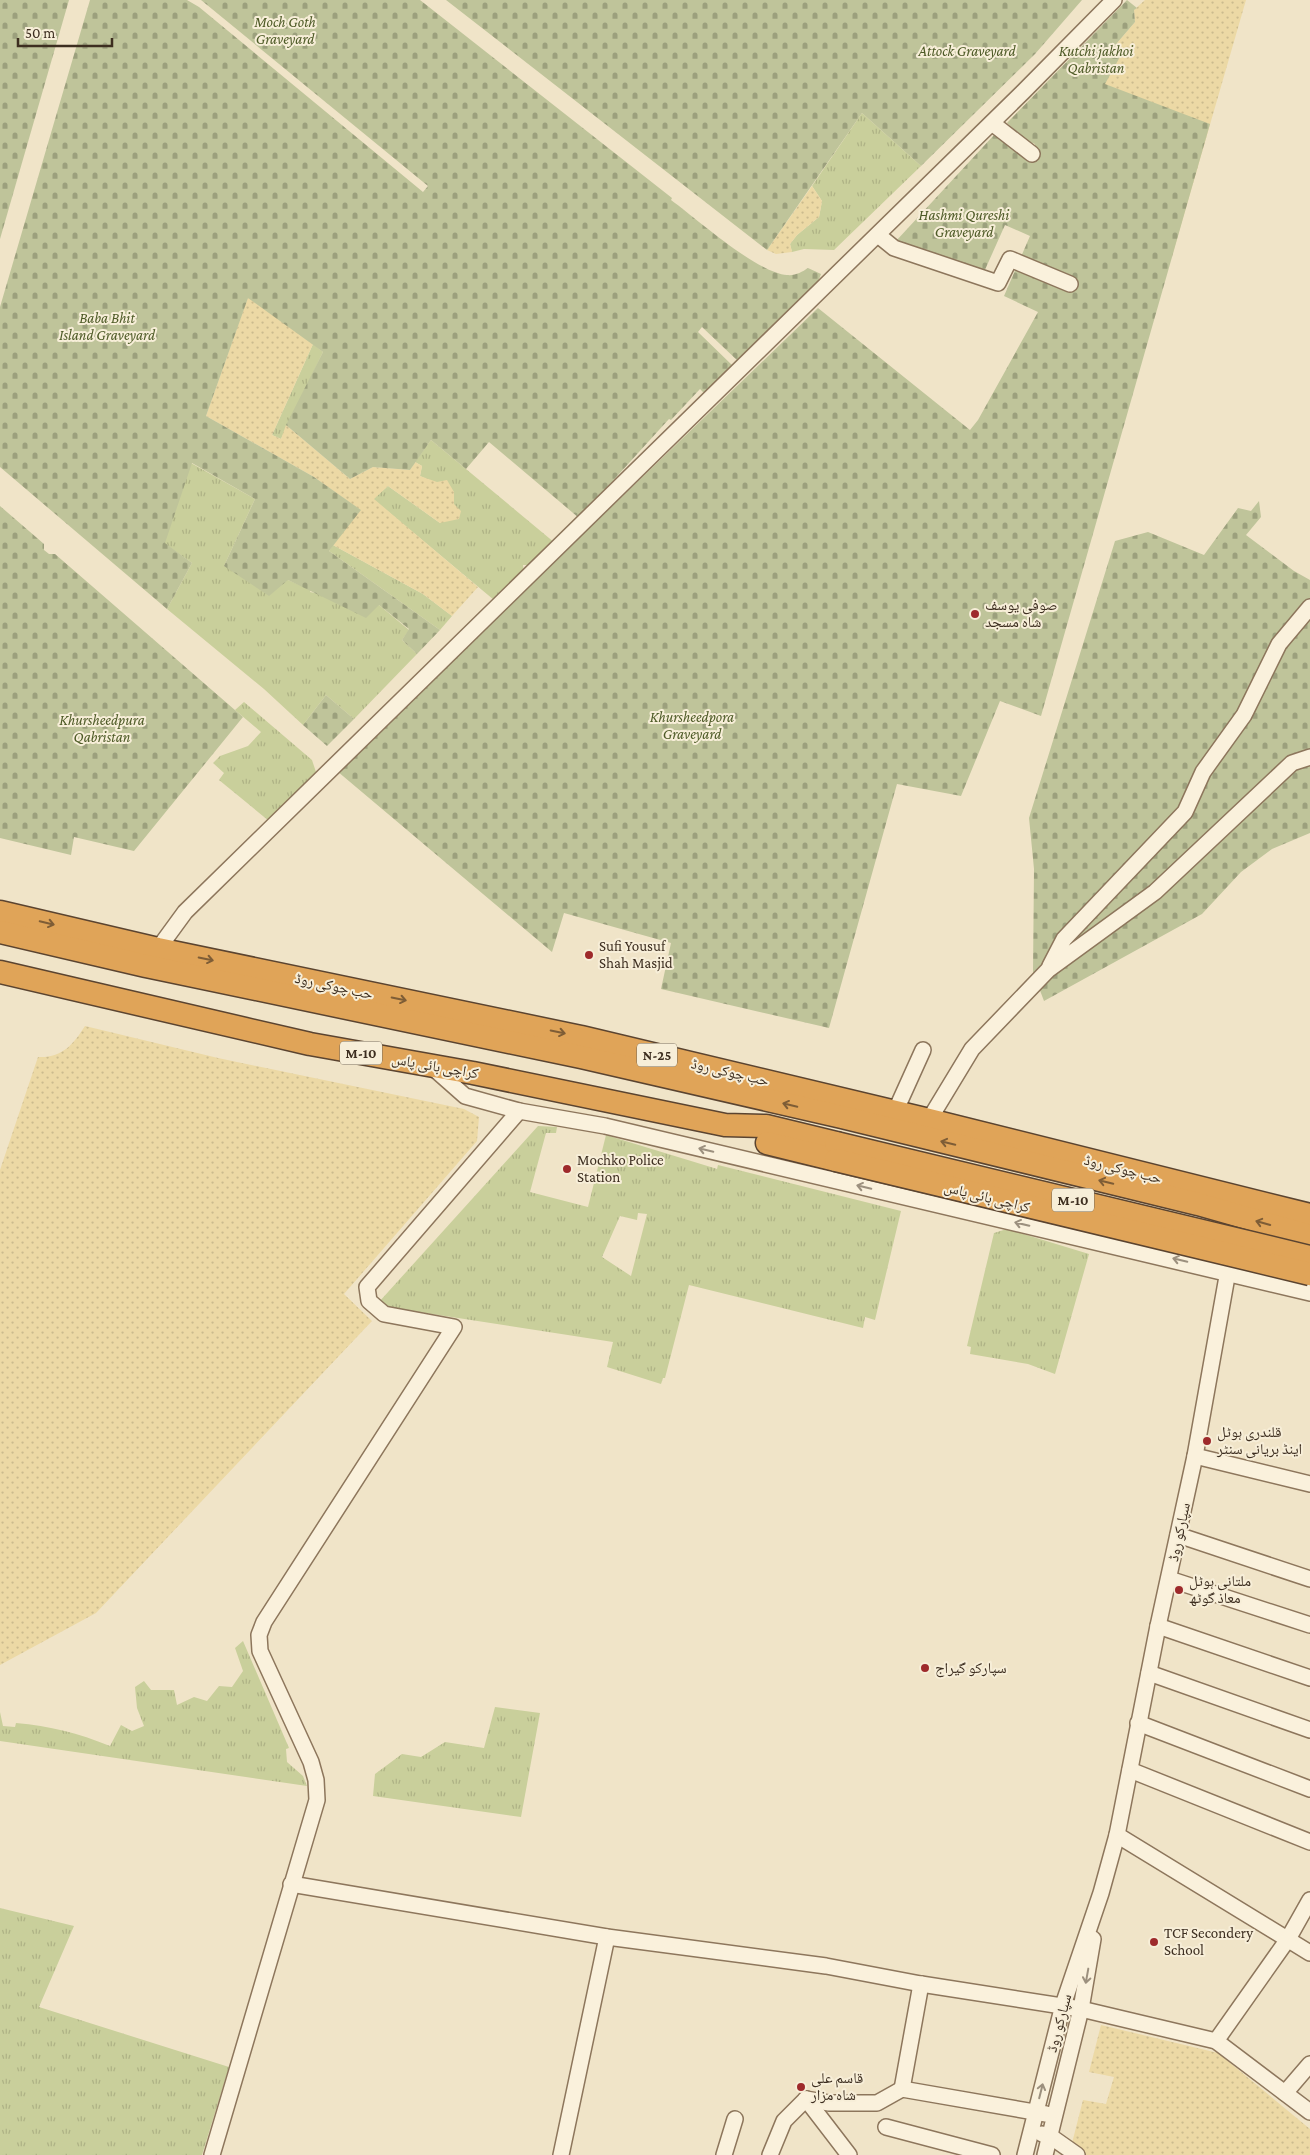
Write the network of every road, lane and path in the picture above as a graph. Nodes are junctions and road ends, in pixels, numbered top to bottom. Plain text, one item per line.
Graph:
1 (1114, 0) edge
2 (992, 123) junction
3 (1032, 154) dead end
4 (878, 235) junction
5 (1070, 284) dead end
6 (1310, 607) edge
7 (1310, 757) edge
8 (0, 912) edge
9 (0, 932) edge
10 (158, 949) junction
11 (1048, 970) junction
12 (0, 972) edge
13 (923, 1050) dead end
14 (430, 1065) junction
15 (519, 1111) junction
16 (895, 1112) junction
17 (929, 1120) junction
18 (836, 1152) junction
19 (1235, 1206) junction
20 (1310, 1215) edge
21 (1310, 1236) edge
22 (1310, 1257) edge
23 (1228, 1272) junction
24 (1310, 1274) edge
25 (1310, 1292) edge
26 (1195, 1456) junction
27 (1310, 1484) edge
28 (1178, 1535) junction
29 (1310, 1579) edge
30 (1169, 1580) junction
31 (1310, 1625) edge
32 (1158, 1626) junction
33 (1149, 1673) junction
34 (1310, 1678) edge
35 (1138, 1723) junction
36 (1310, 1730) edge
37 (1130, 1770) junction
38 (1310, 1789) edge
39 (1117, 1835) junction
40 (1310, 1842) edge
41 (291, 1884) junction
42 (1100, 1893) junction
43 (1310, 1900) edge
44 (607, 1937) junction
45 (1288, 1939) junction
46 (1310, 1953) edge
47 (921, 1984) junction
48 (1063, 2005) junction
49 (1081, 2009) junction
50 (1216, 2041) junction
51 (1310, 2064) edge
52 (902, 2089) junction
53 (1285, 2093) junction
54 (806, 2098) junction
55 (1035, 2112) junction
56 (1310, 2112) edge
57 (1055, 2115) junction
58 (735, 2119) dead end
59 (886, 2127) dead end
60 (1031, 2130) junction
61 (1050, 2136) junction
62 (840, 2152) edge
63 (212, 2155) edge
64 (561, 2155) edge
65 (724, 2155) edge
66 (770, 2155) edge
67 (992, 2155) edge
68 (1025, 2155) edge
69 (1045, 2155) edge
70 (1077, 2155) edge

1 - 2 street
2 - 3 street
2 - 4 street
4 - 5 street
4 - 10 street
6 - 11 street
7 - 11 street
8 -> 10 highway, حب چوکی روڈ / N-25
19 -> 9 highway
10 -> 16 highway, حب چوکی روڈ / N-25
11 - 17 street
12 - 14 highway, کراچی بائی پاس / M-10
13 - 16 street
14 - 15 street
14 - 18 highway, کراچی بائی پاس / M-10
23 -> 15 street
15 - 41 street
16 - 17 highway, حب چوکی روڈ / N-25
17 - 19 highway, حب چوکی روڈ / N-25
18 - 22 highway, کراچی بائی پاس / M-10, bridge
18 - 24 highway, کراچی بائی پاس / M-10, bridge
19 - 20 highway, حب چوکی روڈ / N-25
21 -> 19 highway
19 - 23 street, سپارکو روڈ
23 - 25 street
23 - 26 street, سپارکو روڈ
26 - 27 street
26 - 28 street, سپارکو روڈ
28 - 29 street
28 - 30 street, سپارکو روڈ
30 - 31 street
30 - 32 street, سپارکو روڈ
32 - 33 street, سپارکو روڈ
32 - 34 street
33 - 35 street, سپارکو روڈ
33 - 36 street
35 - 37 street, سپارکو روڈ
35 - 38 street
37 - 39 street, سپارکو روڈ
37 - 40 street
39 - 42 street, سپارکو روڈ
39 - 45 street
41 - 44 street
41 - 63 street
42 - 48 street, سپارکو روڈ
42 -> 49 street, سپارکو روڈ
43 - 45 street
44 - 47 street
44 - 64 street
45 - 46 street
45 - 50 street
47 - 48 street
47 - 52 street
48 - 49 street
55 -> 48 street, سپارکو روڈ
49 - 50 street
49 - 57 street, سپارکو روڈ
50 - 53 street
51 - 53 street
52 - 54 street
52 - 55 street
53 - 56 street
54 - 62 street
54 - 66 street
55 - 57 street
55 - 60 street, سپارکو روڈ
57 - 61 street, سپارکو روڈ
58 - 65 street
59 - 67 street
60 - 61 street
60 - 68 street, سپارکو روڈ
61 - 69 street, سپارکو روڈ
61 - 70 street

